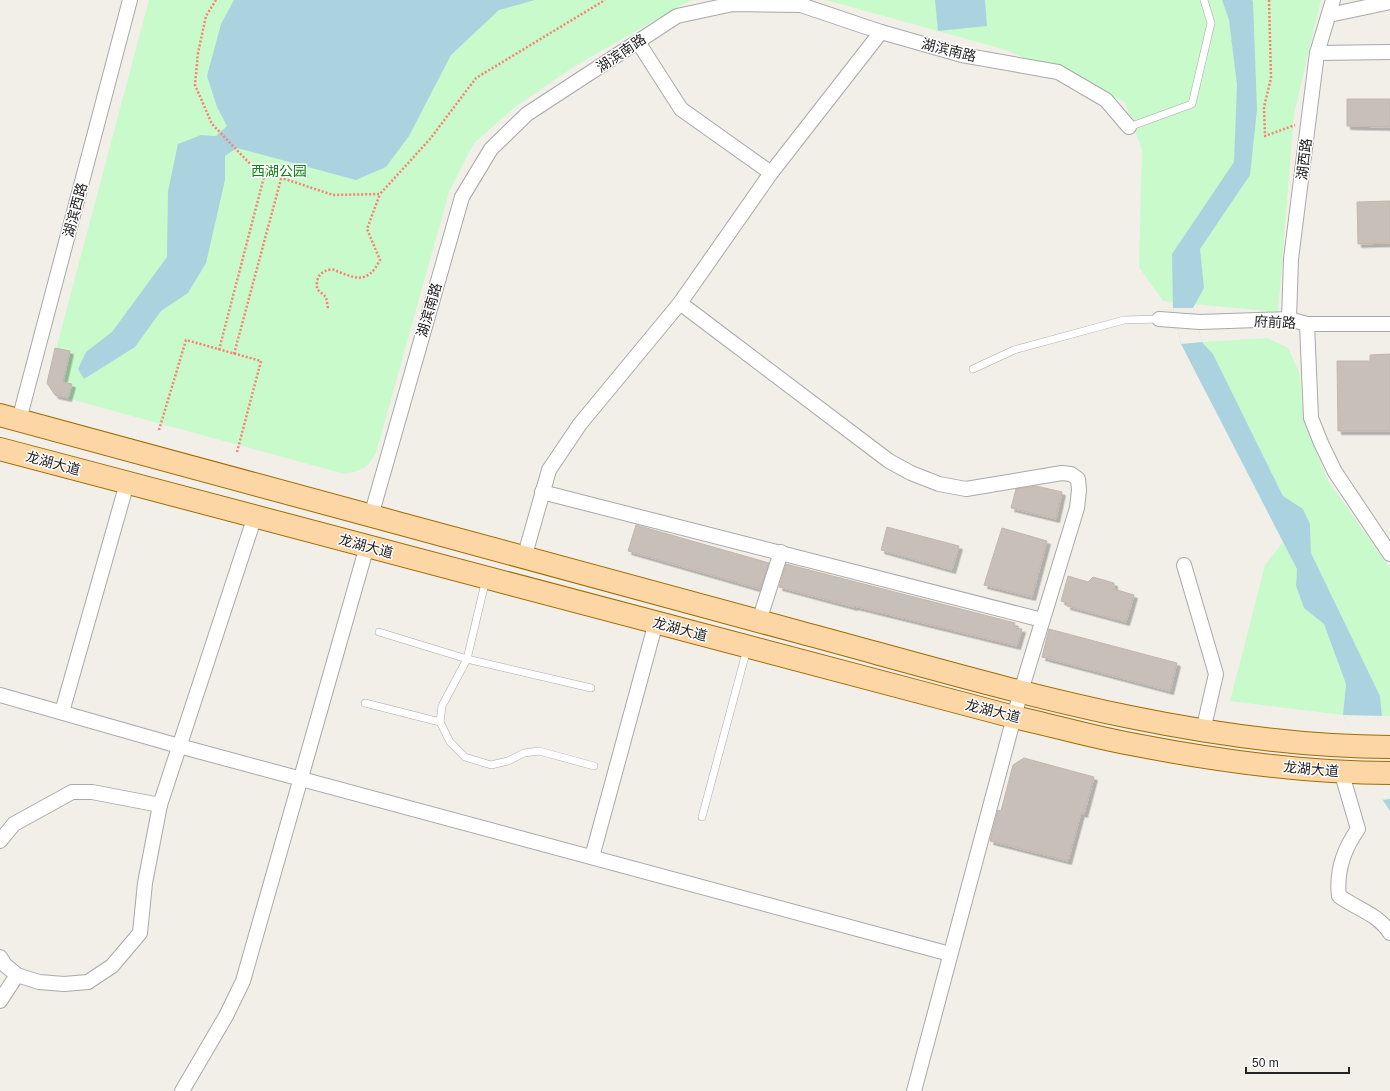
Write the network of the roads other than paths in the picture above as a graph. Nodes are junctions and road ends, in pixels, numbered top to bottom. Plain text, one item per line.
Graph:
1 (130, 0) edge
2 (1204, 0) edge
3 (1333, 0) edge
4 (1390, 2) edge
5 (1328, 15) junction
6 (881, 32) junction
7 (638, 42) junction
8 (1317, 52) junction
9 (1390, 52) edge
10 (1129, 127) joint
11 (771, 173) junction
12 (680, 303) junction
13 (1289, 319) junction
14 (1166, 320) joint
15 (1307, 324) junction
16 (1390, 324) edge
17 (973, 369) dead end
18 (10, 417) edge
19 (0, 449) edge
20 (127, 483) junction
21 (542, 492) junction
22 (255, 516) junction
23 (370, 516) junction
24 (367, 546) junction
25 (781, 552) junction
26 (1390, 554) edge
27 (524, 558) junction
28 (1184, 565) dead end
29 (486, 578) junction
30 (1042, 620) junction
31 (759, 621) junction
32 (656, 622) junction
33 (379, 632) dead end
34 (747, 647) junction
35 (467, 659) junction
36 (591, 688) dead end
37 (1021, 691) junction
38 (0, 695) edge
39 (365, 703) dead end
40 (62, 712) junction
41 (1014, 717) junction
42 (440, 722) junction
43 (1203, 731) junction
44 (179, 746) junction
45 (1390, 747) edge
46 (594, 766) dead end
47 (1341, 772) junction
48 (1390, 773) edge
49 (301, 778) junction
50 (160, 805) junction
51 (702, 817) dead end
52 (0, 841) edge
53 (592, 857) junction
54 (1390, 933) edge
55 (950, 954) junction
56 (0, 957) edge
57 (16, 975) junction
58 (0, 1001) edge
59 (182, 1091) edge
60 (914, 1091) edge

1 - 18 street, 湖滨西路
2 - 10 lane
3 - 5 street, 湖西路
4 - 5 street
5 - 8 street, 湖西路
6 - 7 street, 湖滨南路
6 - 10 street, 湖滨南路
6 - 11 street
7 - 11 street
7 - 23 street, 湖滨南路
8 - 9 street
8 - 13 street, 湖西路
11 - 12 street
12 - 21 street
12 - 30 street
13 - 14 street, 府前路
13 - 15 street, 府前路
14 - 17 lane
15 - 16 street, 府前路
15 - 26 street
18 - 23 main road, 龙湖大道
19 - 20 main road, 龙湖大道
20 - 22 main road, 龙湖大道
20 - 40 street
21 - 25 street
21 - 27 street
22 - 24 main road, 龙湖大道
22 - 44 street
23 - 27 main road, 龙湖大道
24 - 29 main road, 龙湖大道
24 - 49 street
25 - 30 street
25 - 31 street
27 - 31 main road, 龙湖大道
28 - 43 street
29 - 32 main road, 龙湖大道
29 - 35 lane
30 - 37 street
31 - 37 main road, 龙湖大道
32 - 34 main road, 龙湖大道
32 - 53 street
33 - 35 lane
34 - 41 main road, 龙湖大道
34 - 51 lane
35 - 36 lane
35 - 42 lane
37 - 41 street
37 - 43 main road, 龙湖大道
38 - 40 street
39 - 42 lane
40 - 44 street
41 - 47 main road, 龙湖大道
41 - 55 street
42 - 46 lane
43 - 45 main road, 龙湖大道
44 - 49 street
44 - 50 street
47 - 48 main road, 龙湖大道
47 - 54 street
49 - 53 street
49 - 59 street
50 - 52 street
50 - 57 street
53 - 55 street
55 - 60 street
56 - 57 street
57 - 58 street

